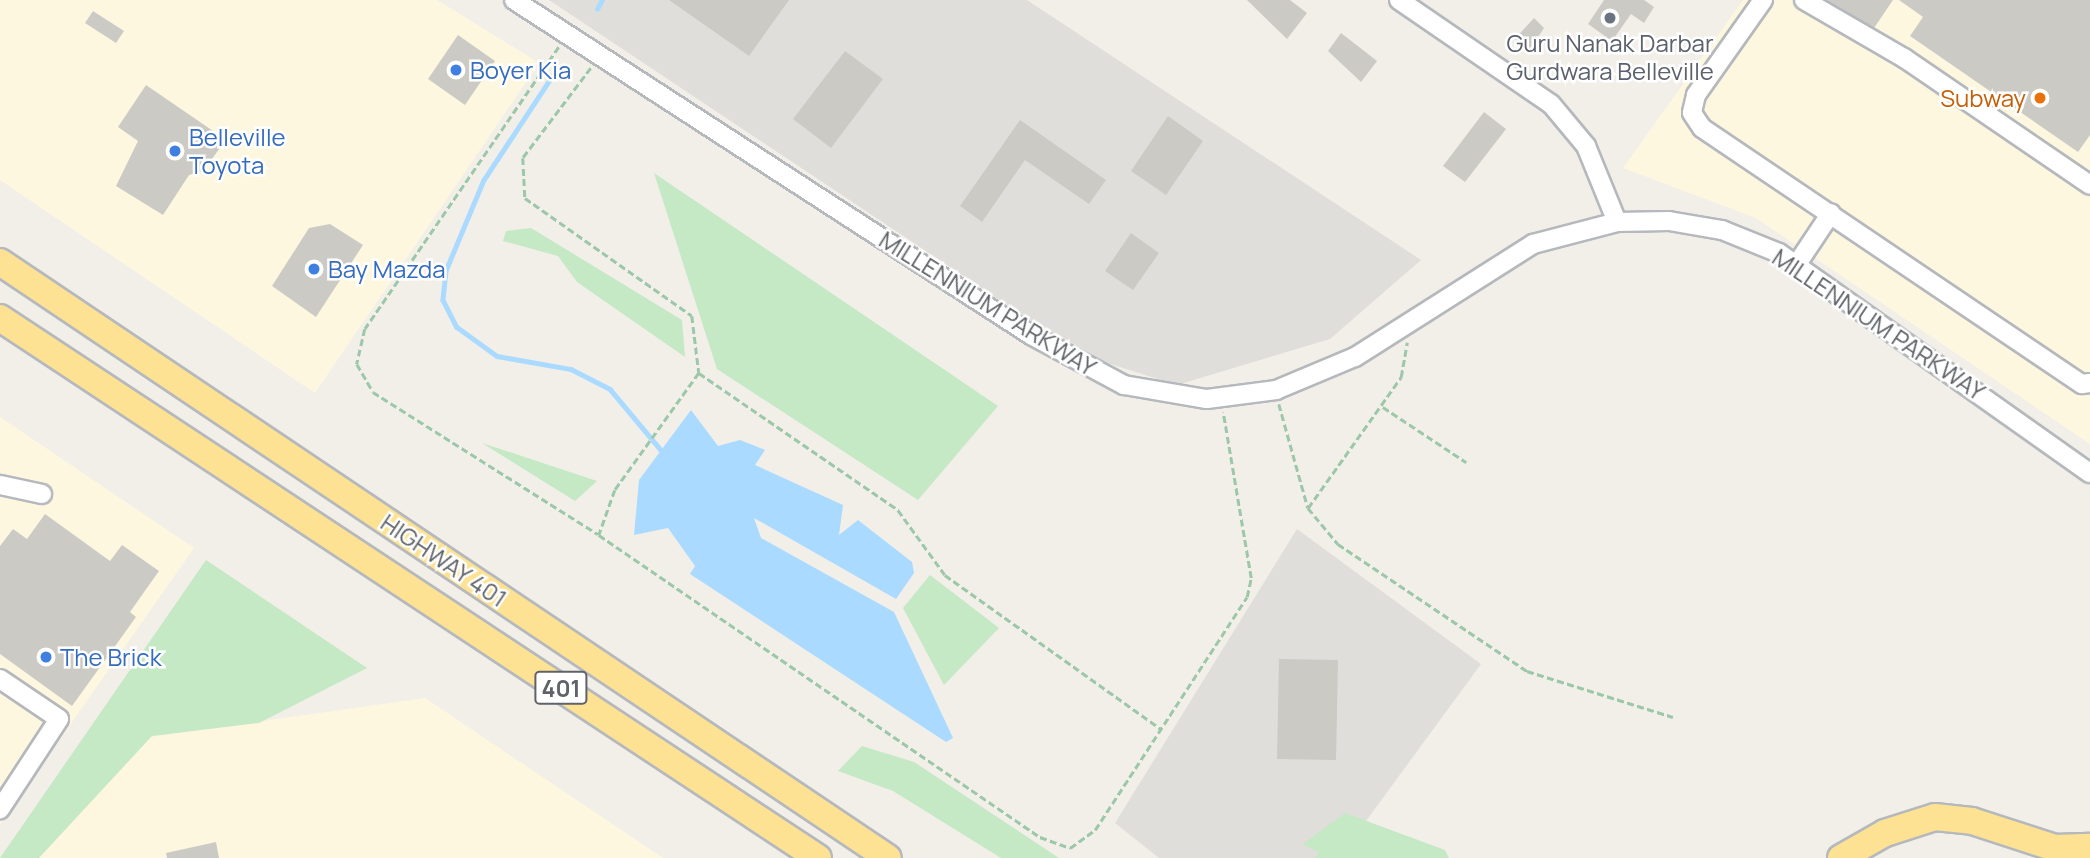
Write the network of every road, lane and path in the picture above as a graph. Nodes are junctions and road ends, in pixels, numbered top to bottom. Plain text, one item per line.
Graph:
1 (514, 0) edge
2 (1399, 0) edge
3 (1763, 0) edge
4 (1804, 0) edge
5 (568, 32) junction
6 (601, 54) junction
7 (2090, 185) edge
8 (1831, 213) junction
9 (1617, 222) junction
10 (0, 262) edge
11 (1797, 264) junction
12 (0, 318) edge
13 (1410, 322) junction
14 (699, 373) junction
15 (2090, 383) edge
16 (1276, 390) junction
17 (1221, 398) junction
18 (1383, 407) junction
19 (1466, 462) dead end
20 (2088, 467) edge
21 (0, 485) edge
22 (42, 494) dead end
23 (1308, 508) junction
24 (599, 534) junction
25 (0, 679) edge
26 (1673, 717) dead end
27 (1161, 729) junction
28 (0, 809) edge
29 (1997, 830) junction
30 (2090, 847) edge
31 (818, 858) edge
32 (888, 858) edge
33 (1841, 858) edge
34 (2021, 858) edge

1 - 5 street, MILLENNIUM PARKWAY
2 - 9 street
3 - 8 street
4 - 7 street
5 - 6 street, MILLENNIUM PARKWAY
5 - 24 path
6 - 14 path
6 - 17 street, MILLENNIUM PARKWAY
8 - 11 street
8 - 15 street
9 - 11 street, MILLENNIUM PARKWAY
9 - 13 street, MILLENNIUM PARKWAY
10 - 32 highway, HIGHWAY 401 / 401
11 - 20 street, MILLENNIUM PARKWAY
12 - 31 highway, HIGHWAY 401 / 401
13 - 16 street, MILLENNIUM PARKWAY
13 - 18 path
14 - 24 path
14 - 27 path
16 - 17 street, MILLENNIUM PARKWAY
16 - 23 path
17 - 27 path
18 - 19 path
18 - 23 path
21 - 22 street
23 - 26 path
24 - 27 path
25 - 28 street
29 - 30 highway
29 - 33 highway
29 - 34 highway

